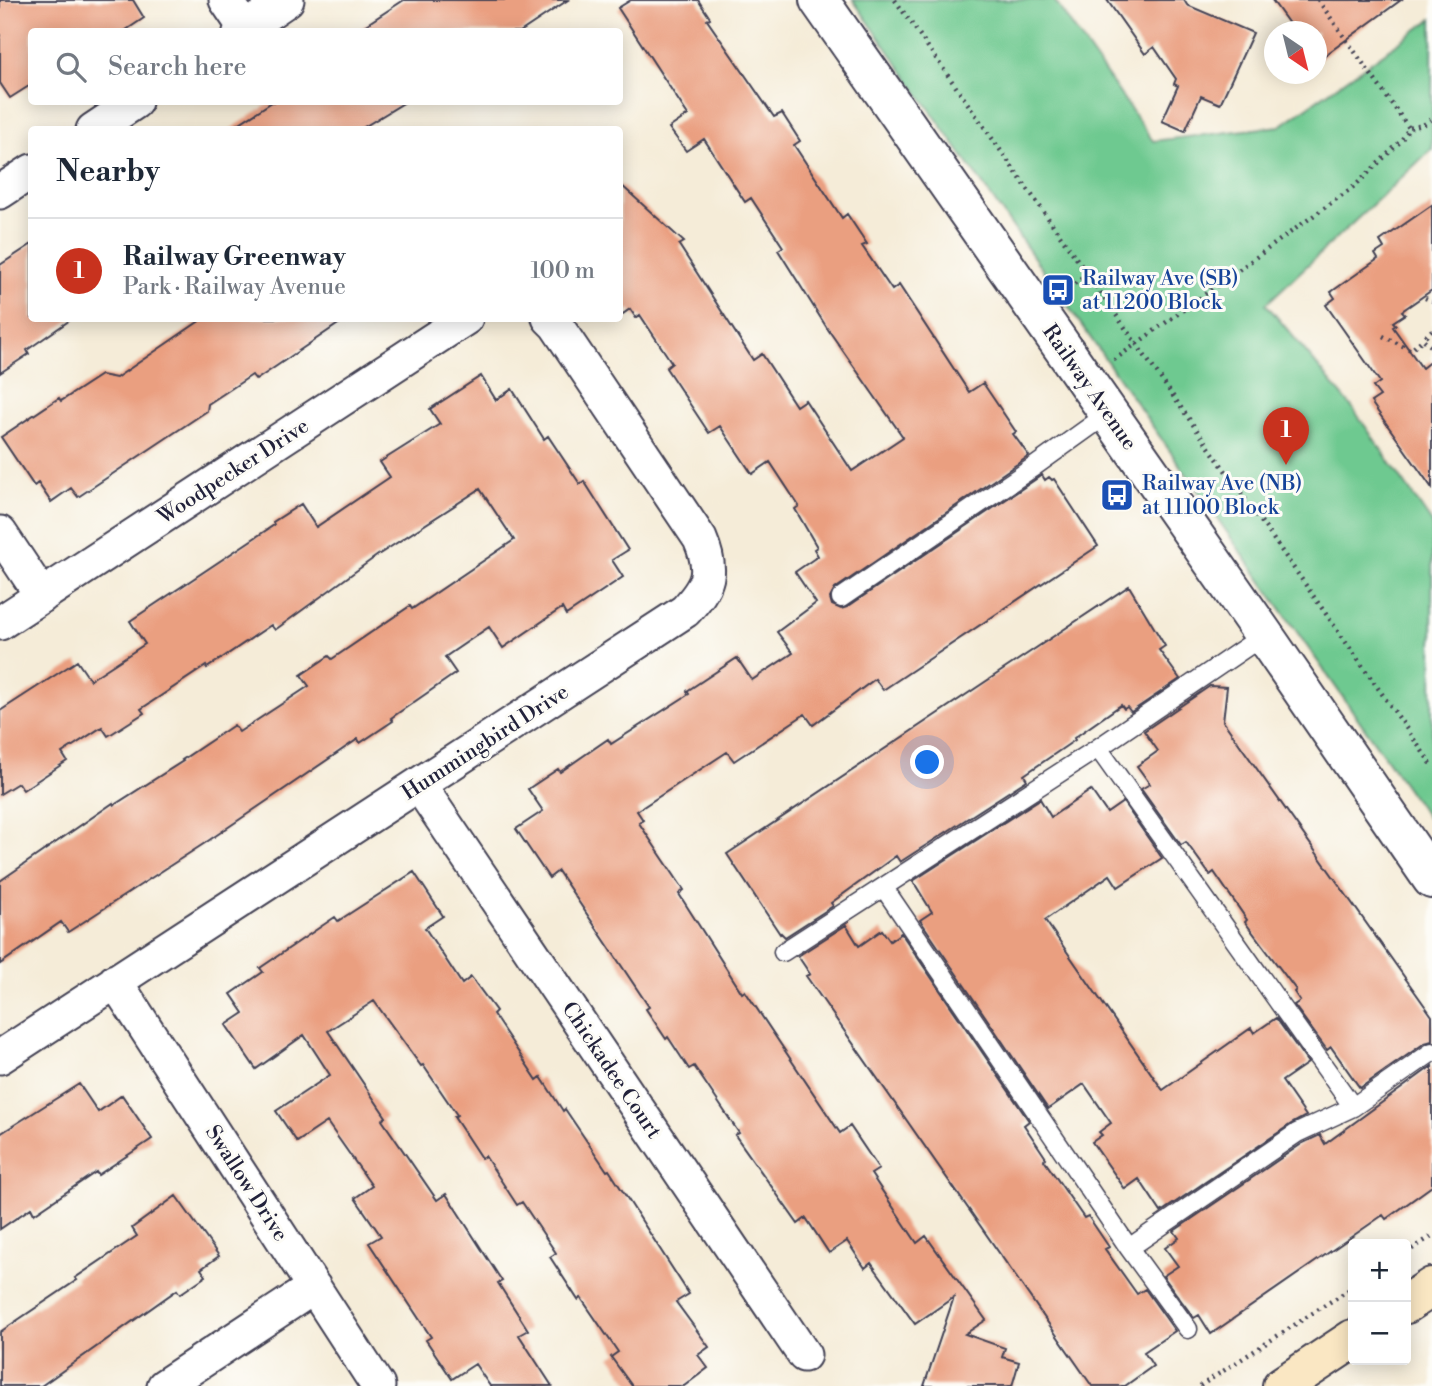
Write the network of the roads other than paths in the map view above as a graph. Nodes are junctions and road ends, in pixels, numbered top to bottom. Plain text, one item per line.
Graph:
1 (226, 0) edge
2 (287, 0) edge
3 (819, 0) edge
4 (242, 28) edge
5 (246, 28) edge
6 (130, 105) edge
7 (99, 126) edge
8 (28, 174) edge
9 (0, 192) edge
10 (460, 322) edge
11 (552, 322) edge
12 (1109, 413) junction
13 (0, 533) edge
14 (42, 596) junction
15 (841, 598) dead end
16 (0, 623) edge
17 (1264, 635) junction
18 (1098, 748) junction
19 (419, 785) junction
20 (1432, 878) edge
21 (884, 888) junction
22 (783, 952) dead end
23 (115, 981) junction
24 (1432, 1052) edge
25 (0, 1057) edge
26 (1353, 1107) junction
27 (1129, 1248) junction
28 (314, 1287) junction
29 (1432, 1287) edge
30 (1409, 1302) edge
31 (1188, 1329) dead end
32 (1348, 1343) edge
33 (804, 1355) dead end
34 (1299, 1382) edge
35 (164, 1386) edge
36 (378, 1386) edge

1 - 4 street
2 - 5 street
3 - 12 street, Railway Avenue
6 - 7 street
8 - 9 street
10 - 14 street, Woodpecker Drive
11 - 19 street, Hummingbird Drive
12 - 15 lane
12 - 17 street, Railway Avenue
13 - 14 street
14 - 16 street, Woodpecker Drive
17 - 18 lane
17 - 20 street, Railway Avenue
18 - 21 lane
18 - 26 lane
19 - 23 street, Hummingbird Drive
19 - 33 street, Chickadee Court
21 - 22 lane
21 - 27 lane
23 - 25 street, Hummingbird Drive
23 - 28 street, Swallow Drive
24 - 26 lane
26 - 27 lane
27 - 31 lane
28 - 35 street
28 - 36 street, Swallow Drive
29 - 30 main road
32 - 34 main road

